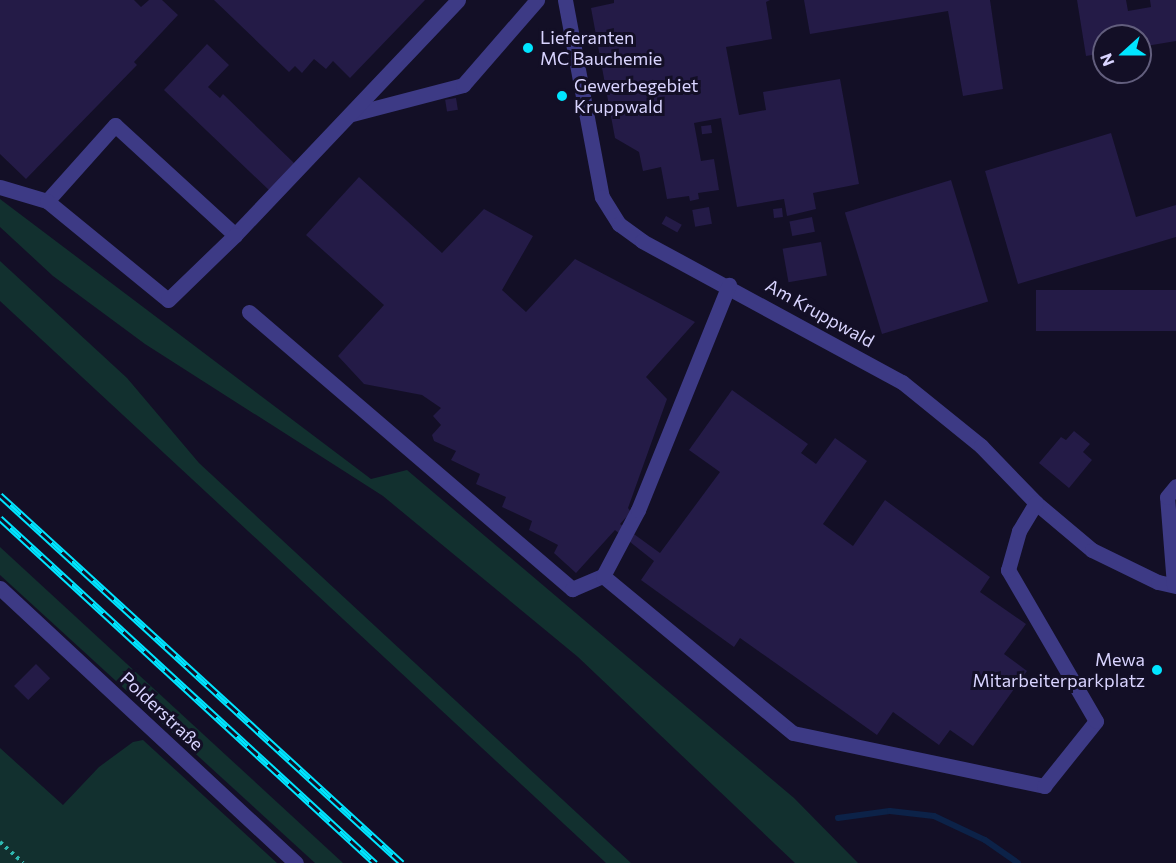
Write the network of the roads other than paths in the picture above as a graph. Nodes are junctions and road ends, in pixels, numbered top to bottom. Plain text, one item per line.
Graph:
1 (458, 0) edge
2 (537, 0) edge
3 (565, 0) edge
4 (352, 114) junction
5 (0, 187) edge
6 (47, 201) junction
7 (236, 235) junction
8 (729, 285) junction
9 (249, 312) dead end
10 (1176, 486) edge
11 (1036, 503) junction
12 (603, 576) junction
13 (1175, 585) edge
14 (0, 588) edge
15 (296, 863) edge

1 - 4 street
2 - 4 street
3 - 8 street, Am Kruppwald
4 - 7 street
5 - 6 street
6 - 7 street
6 - 7 street
8 - 11 street, Am Kruppwald
8 - 12 street
9 - 12 street
10 - 13 street
11 - 12 street
11 - 13 street, Am Kruppwald
14 - 15 street, Polderstraße

